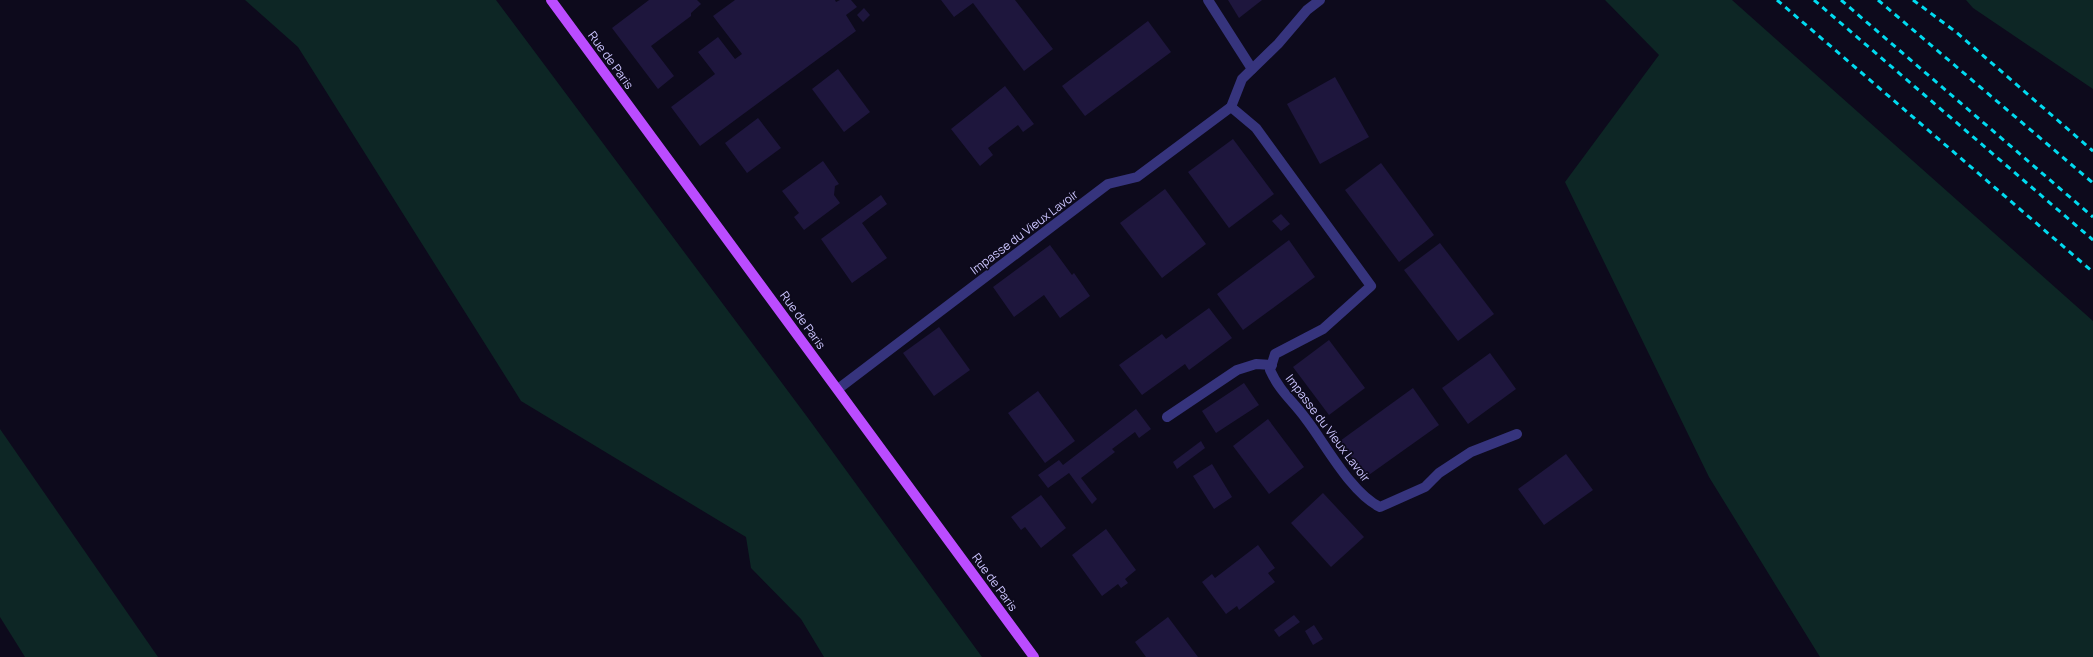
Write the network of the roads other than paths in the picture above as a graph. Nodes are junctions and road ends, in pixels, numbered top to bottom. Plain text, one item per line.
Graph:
1 (550, 0) edge
2 (1208, 0) edge
3 (1320, 0) edge
4 (1252, 69) junction
5 (1231, 107) junction
6 (1272, 365) junction
7 (838, 389) junction
8 (1167, 417) dead end
9 (1517, 434) dead end
10 (1034, 657) edge

1 - 7 main road, Rue de Paris
2 - 4 street
3 - 4 street
4 - 5 street
5 - 6 street
5 - 7 street, Impasse du Vieux Lavoir
6 - 8 street
6 - 9 street, Impasse du Vieux Lavoir
7 - 10 main road, Rue de Paris

